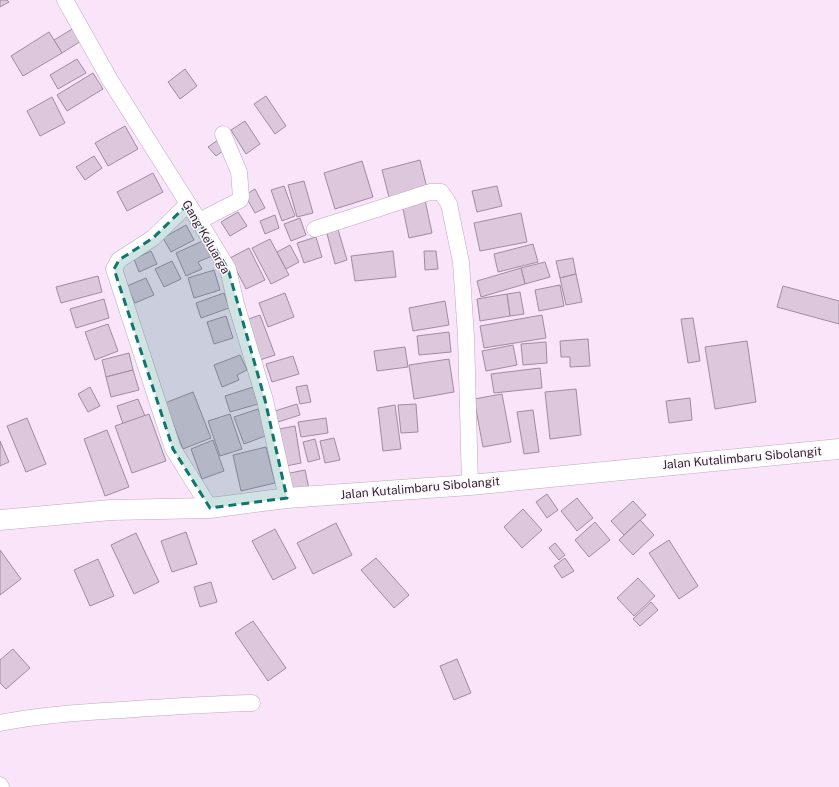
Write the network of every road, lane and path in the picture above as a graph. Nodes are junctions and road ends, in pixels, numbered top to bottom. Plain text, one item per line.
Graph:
1 (65, 0) edge
2 (223, 134) dead end
3 (188, 204) junction
4 (199, 220) junction
5 (315, 229) dead end
6 (839, 449) edge
7 (470, 484) junction
8 (287, 498) junction
9 (210, 508) junction
10 (0, 520) edge
11 (252, 703) dead end
12 (0, 723) edge

1 - 3 street, Gang Keluarga
2 - 4 street
3 - 4 street, Gang Keluarga
3 - 9 street
4 - 8 street, Gang Keluarga
5 - 7 street
6 - 7 street, Jalan Kutalimbaru Sibolangit
7 - 8 street, Jalan Kutalimbaru Sibolangit
8 - 9 street, Jalan Kutalimbaru Sibolangit
9 - 10 street, Jalan Kutalimbaru Sibolangit
11 - 12 street

